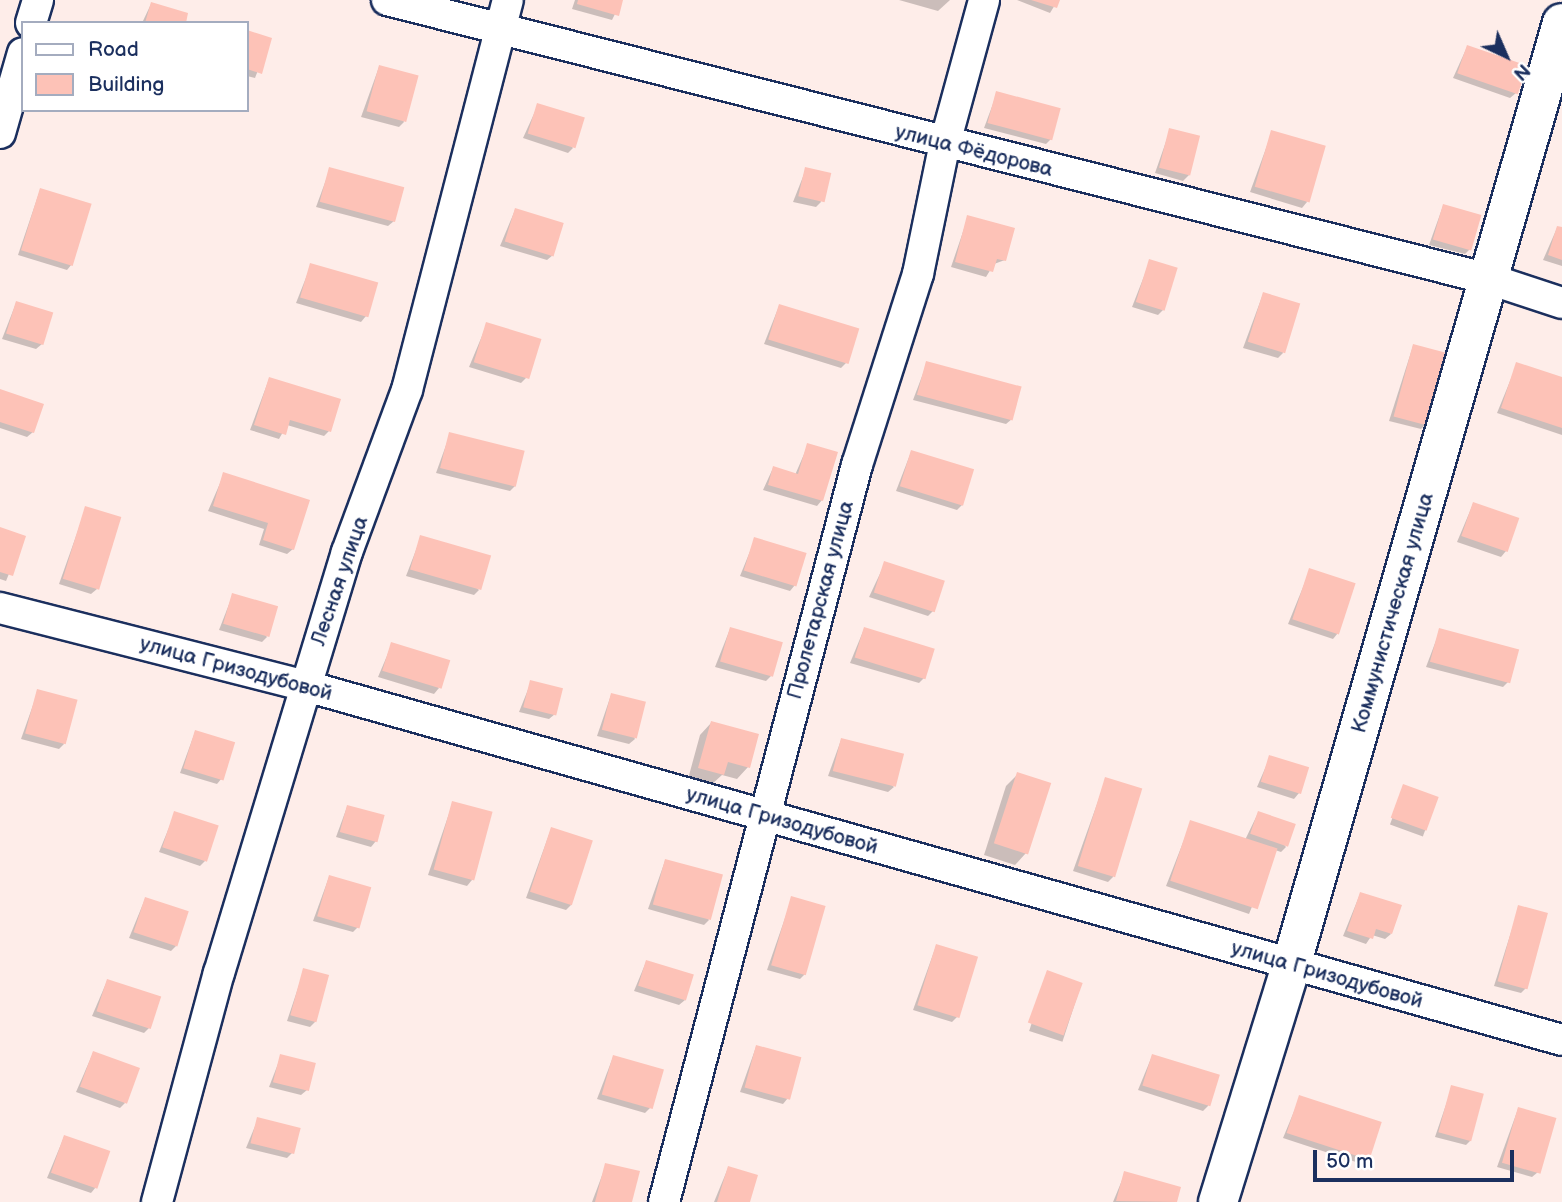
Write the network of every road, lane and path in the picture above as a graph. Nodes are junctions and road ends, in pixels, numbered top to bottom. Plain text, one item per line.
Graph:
1 (38, 0) edge
2 (387, 0) edge
3 (508, 0) edge
4 (984, 0) edge
5 (32, 21) edge
6 (1562, 23) edge
7 (500, 30) junction
8 (21, 59) edge
9 (0, 133) edge
10 (945, 144) junction
11 (1489, 279) junction
12 (1562, 303) edge
13 (0, 608) edge
14 (306, 686) junction
15 (766, 816) junction
16 (1291, 966) junction
17 (1562, 1040) edge
18 (156, 1202) edge
19 (664, 1202) edge
20 (1218, 1202) edge

1 - 5 street
2 - 7 street, улица Фёдорова
3 - 7 street, Лесная улица
4 - 10 street, Пролетарская улица
6 - 11 street, Коммунистическая улица
7 - 10 street, улица Фёдорова
7 - 14 street, Лесная улица
8 - 9 street
10 - 11 street, улица Фёдорова
10 - 15 street, Пролетарская улица
11 - 12 street, улица Фёдорова
11 - 16 street, Коммунистическая улица
13 - 14 street, улица Гризодубовой
14 - 15 street, улица Гризодубовой
14 - 18 street, Лесная улица
15 - 16 street, улица Гризодубовой
15 - 19 street, Пролетарская улица
16 - 17 street, улица Гризодубовой
16 - 20 street, Коммунистическая улица

